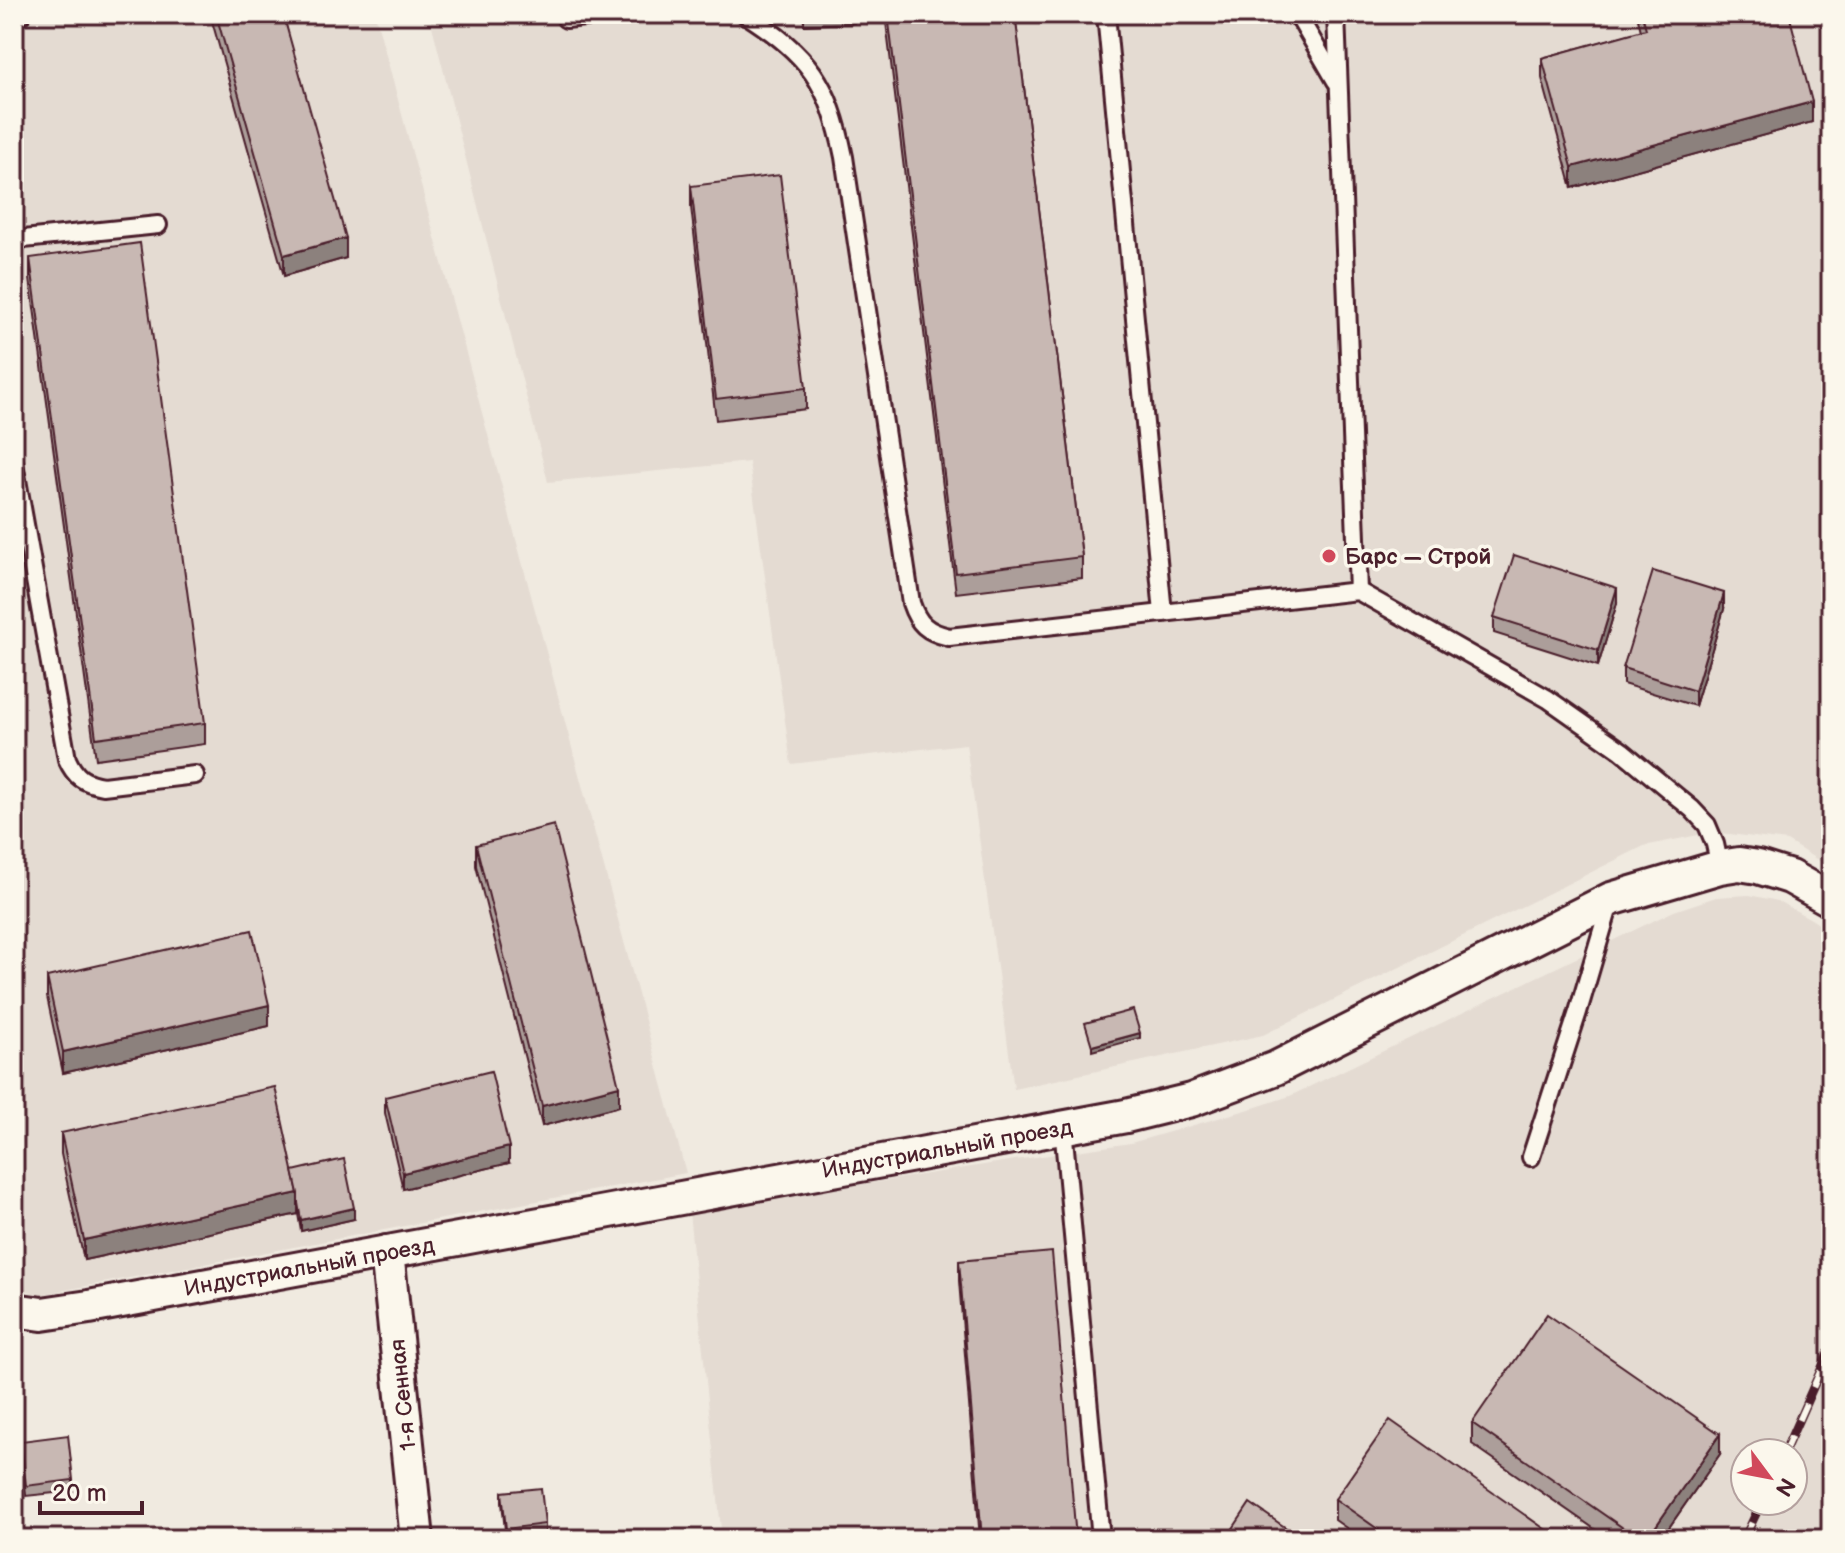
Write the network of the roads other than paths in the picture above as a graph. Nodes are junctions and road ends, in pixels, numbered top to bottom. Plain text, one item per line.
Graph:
1 (22, 14) edge
2 (613, 14) edge
3 (745, 14) edge
4 (1106, 14) edge
5 (1297, 14) edge
6 (1336, 14) edge
7 (14, 16) edge
8 (566, 19) dead end
9 (1339, 86) junction
10 (158, 225) dead end
11 (14, 240) edge
12 (14, 463) edge
13 (1358, 591) junction
14 (1163, 613) junction
15 (195, 775) dead end
16 (1720, 867) junction
17 (1611, 899) junction
18 (1831, 900) edge
19 (1063, 1127) junction
20 (1531, 1157) dead end
21 (387, 1252) junction
22 (14, 1310) edge
23 (417, 1539) edge
24 (1101, 1539) edge

1 - 7 lane
2 - 8 lane
3 - 14 lane
4 - 14 lane
5 - 9 lane
6 - 9 lane
9 - 13 lane
10 - 11 lane
12 - 15 lane
13 - 14 lane
13 - 16 lane
16 - 17 street, Индустриальный проезд
16 - 18 street, Индустриальный проезд
17 - 19 street, Индустриальный проезд
17 - 20 lane
19 - 21 street, Индустриальный проезд
19 - 24 lane
21 - 22 street, Индустриальный проезд
21 - 23 street, 1-я Сенная

